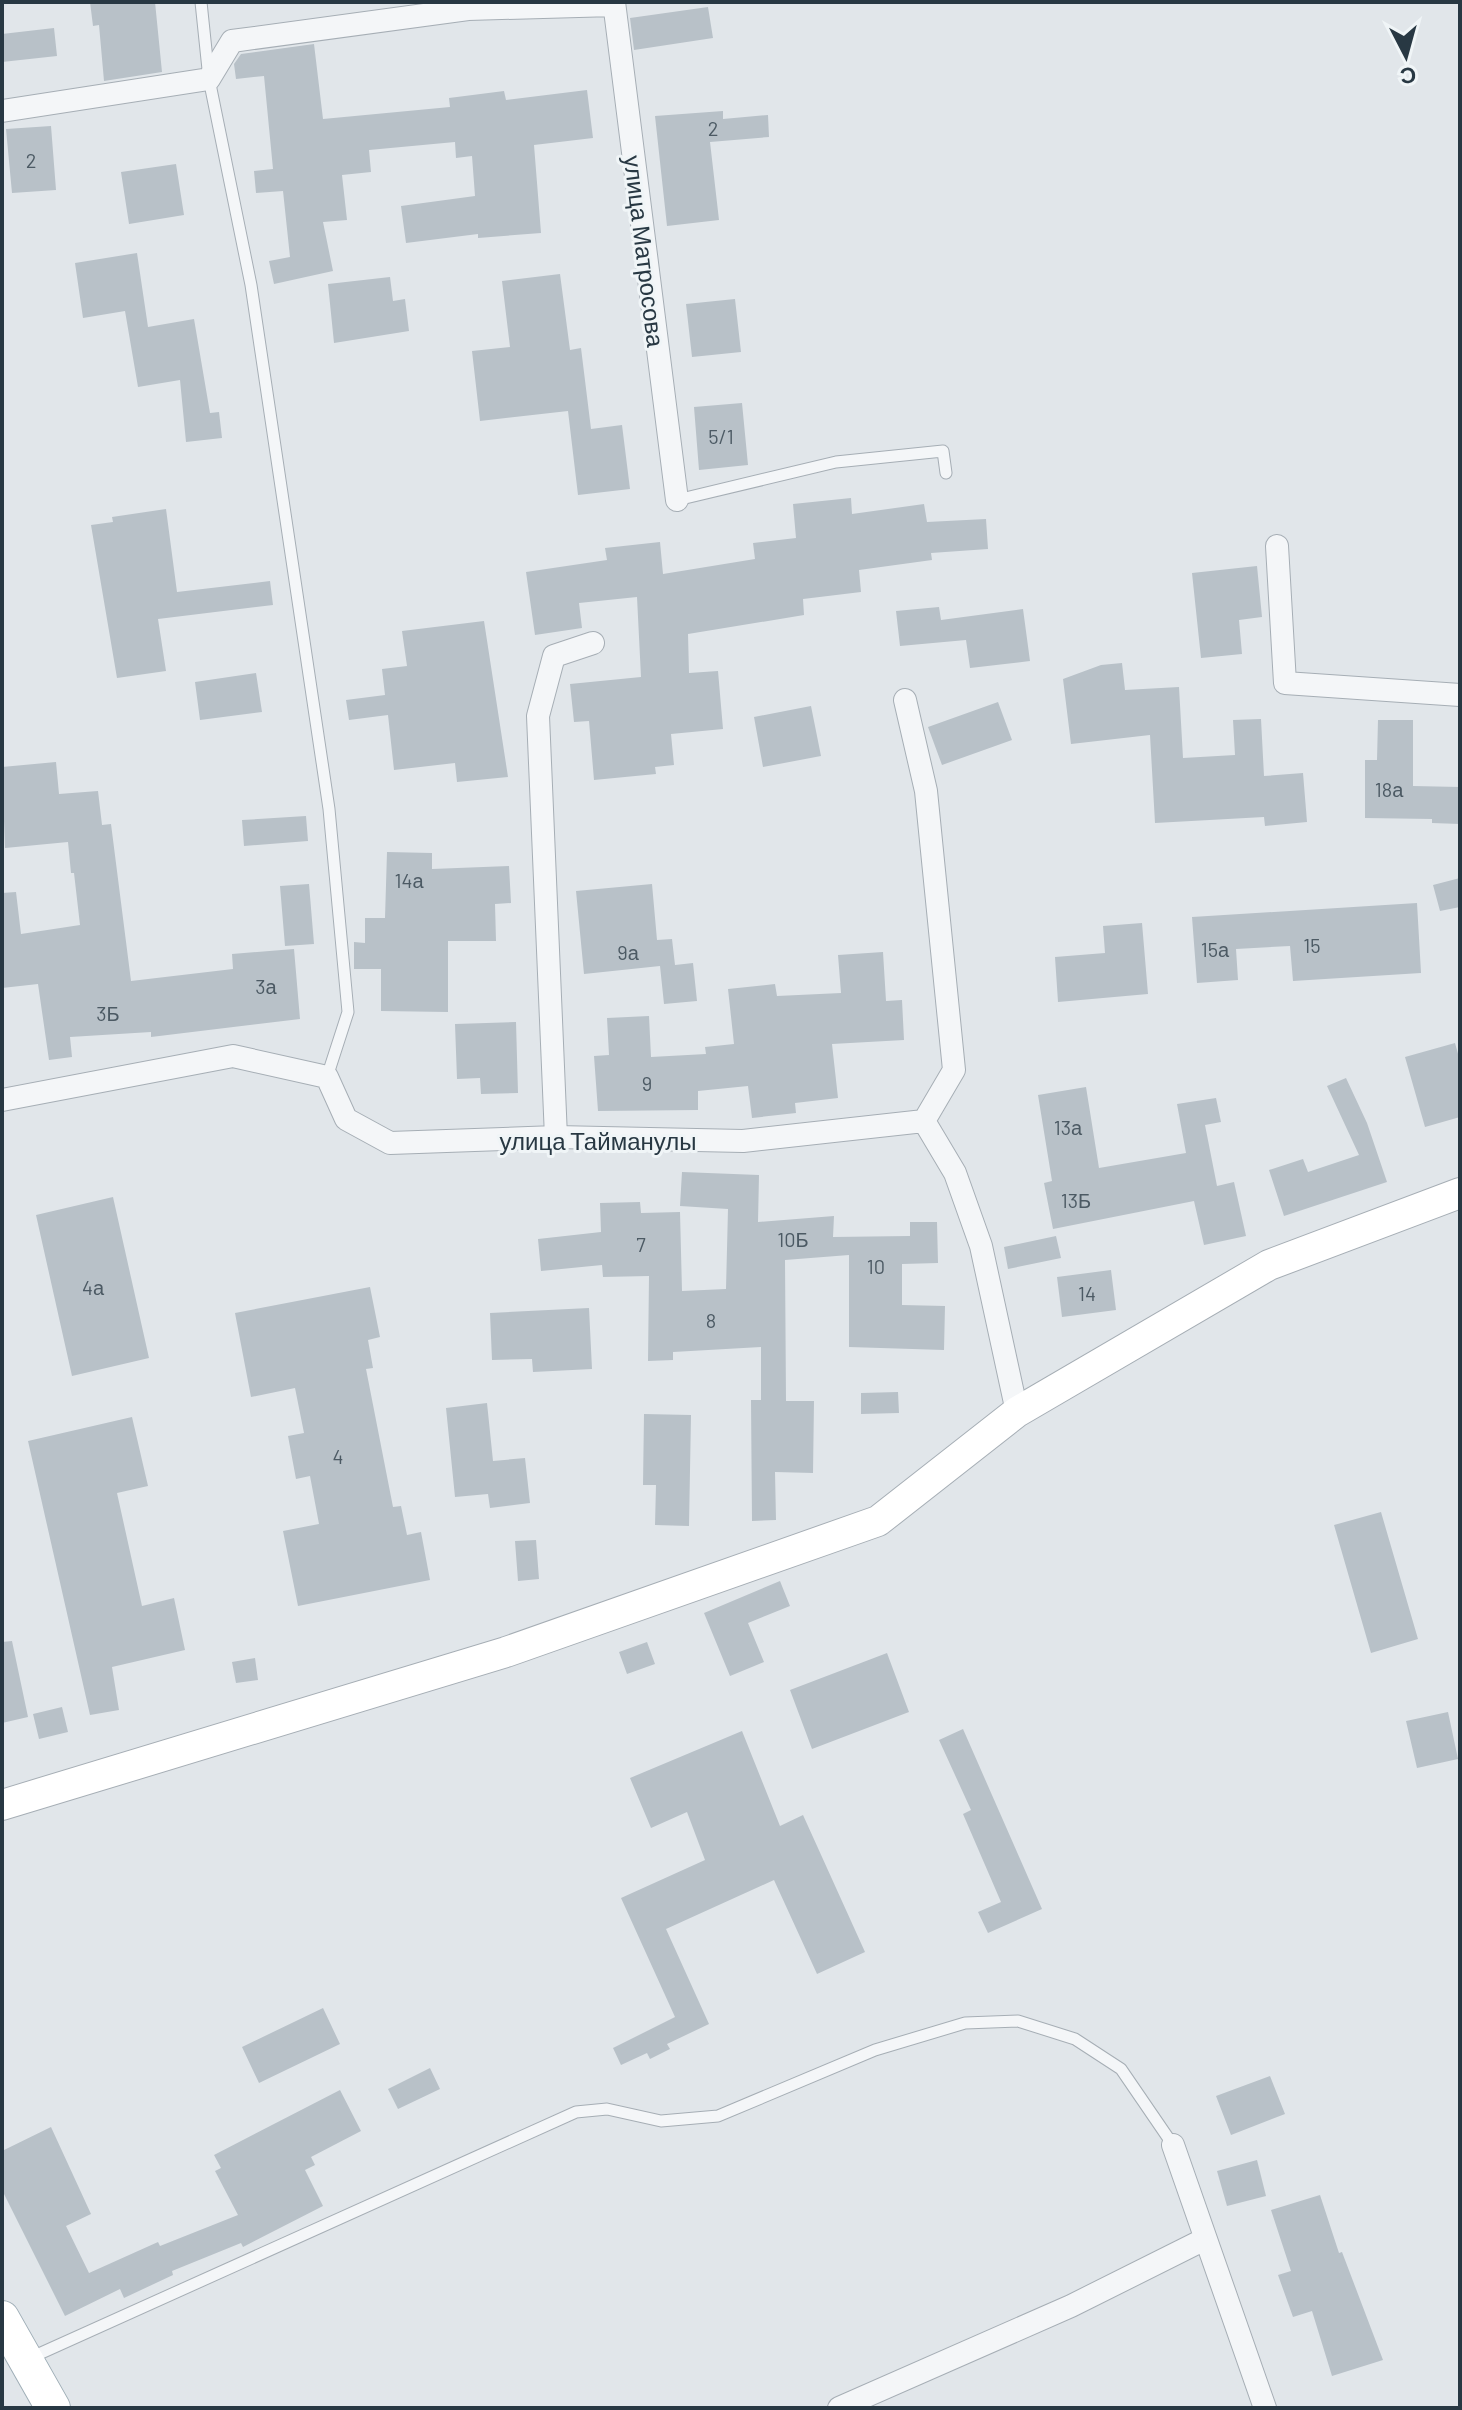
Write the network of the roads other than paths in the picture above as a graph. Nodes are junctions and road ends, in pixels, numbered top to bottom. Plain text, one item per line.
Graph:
1 (201, 2) edge
2 (614, 4) edge
3 (209, 79) junction
4 (2, 111) edge
5 (946, 473) dead end
6 (677, 500) joint
7 (1277, 546) dead end
8 (593, 643) dead end
9 (1460, 695) edge
10 (905, 700) dead end
11 (327, 1077) junction
12 (2, 1100) edge
13 (924, 1121) junction
14 (556, 1137) junction
15 (1460, 1193) edge
16 (1017, 1412) junction
17 (2, 1805) edge
18 (1173, 2145) joint
19 (1205, 2239) junction
20 (2, 2318) edge
21 (26, 2360) junction
22 (53, 2408) edge
23 (839, 2408) edge
24 (1265, 2408) edge

1 - 3 lane
2 - 3 street
2 - 6 street, улица Матросова
3 - 4 street
3 - 11 lane
5 - 6 lane
7 - 9 street
8 - 14 street
10 - 13 street
11 - 12 street
11 - 14 street, улица Тайманулы
13 - 14 street, улица Тайманулы
13 - 16 street
15 - 16 main road
16 - 17 main road
18 - 19 street
18 - 21 lane
19 - 23 street
19 - 24 street
20 - 21 main road
21 - 22 main road

